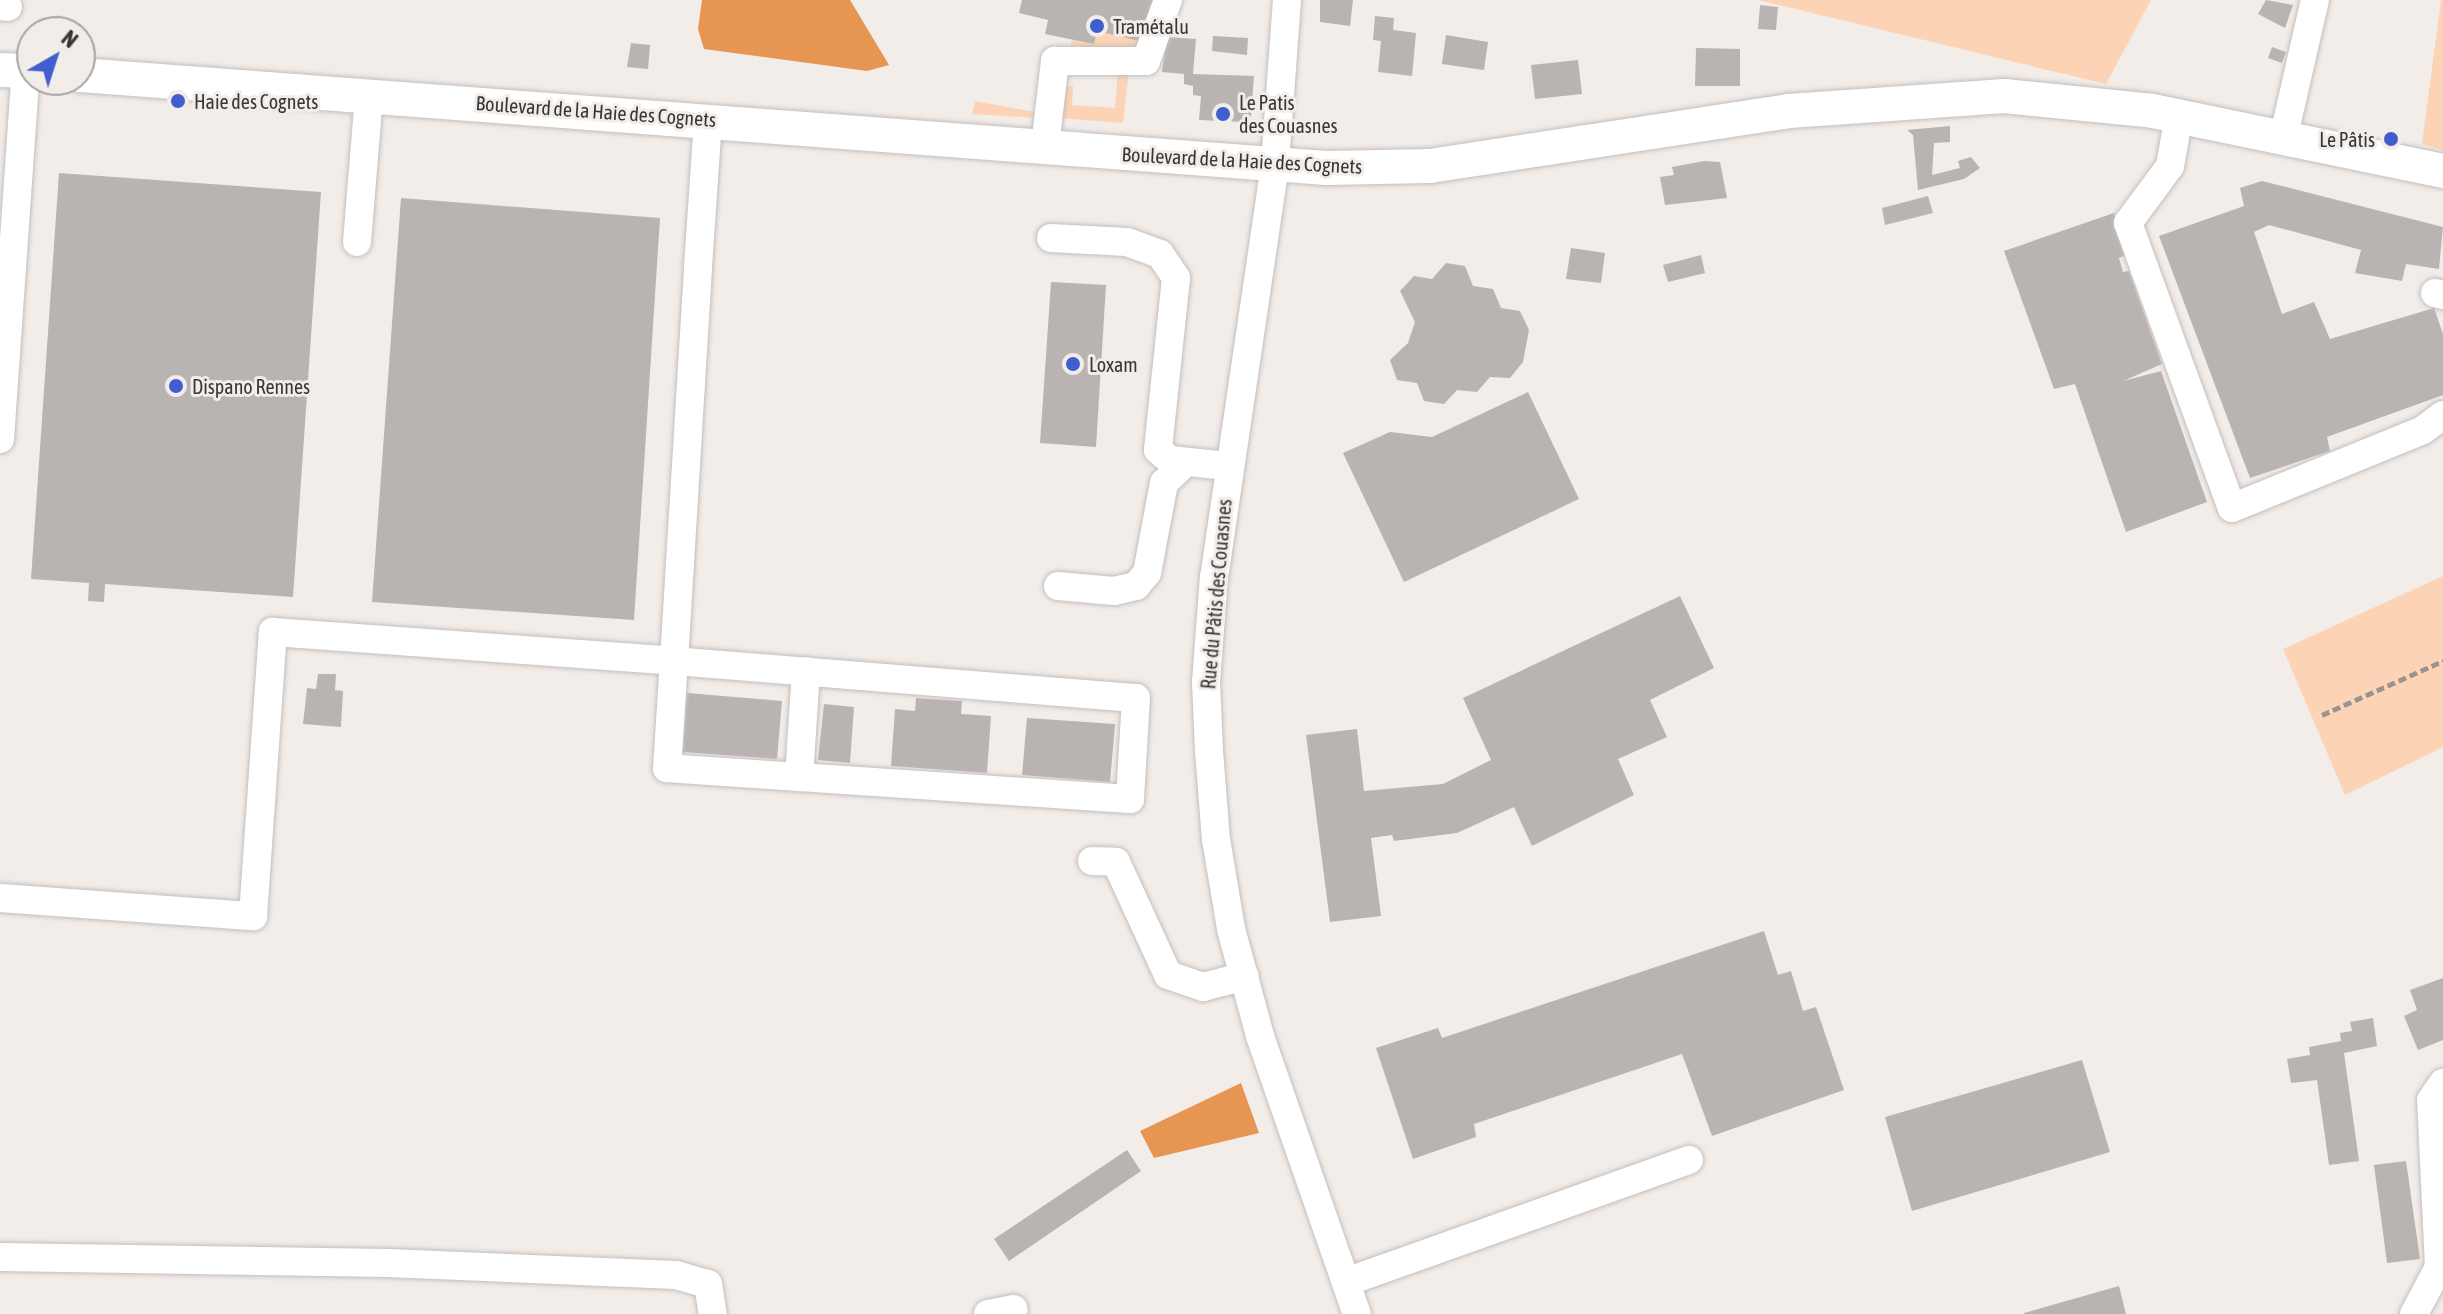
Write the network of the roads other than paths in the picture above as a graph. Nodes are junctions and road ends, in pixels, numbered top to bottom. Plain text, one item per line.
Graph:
1 (1168, 0) edge
2 (1287, 0) edge
3 (2315, 0) edge
4 (96, 76) edge
5 (369, 95) junction
6 (18, 96) edge
7 (2179, 115) junction
8 (708, 119) junction
9 (2284, 135) junction
10 (1045, 146) junction
11 (1275, 165) junction
12 (2443, 171) edge
13 (1051, 238) dead end
14 (357, 242) dead end
15 (2443, 415) edge
16 (0, 439) edge
17 (1185, 463) junction
18 (1228, 466) junction
19 (1058, 586) dead end
20 (674, 661) junction
21 (806, 671) junction
22 (799, 777) junction
23 (1092, 861) dead end
24 (0, 898) edge
25 (1245, 976) junction
26 (2443, 1083) edge
27 (1689, 1160) dead end
28 (0, 1257) edge
29 (1346, 1282) junction
30 (713, 1314) edge
31 (1357, 1314) edge
32 (2414, 1314) edge

1 - 10 street
2 - 11 street, Rue du Pâtis des Couasnes
3 - 9 street
4 - 5 main road, Boulevard de la Haie des Cognets
5 - 8 main road, Boulevard de la Haie des Cognets
5 - 14 street
6 - 16 street
7 - 9 main road, Boulevard de la Haie des Cognets
7 - 11 main road, Boulevard de la Haie des Cognets
7 - 15 street
8 - 10 main road, Boulevard de la Haie des Cognets
8 - 20 street
9 - 12 main road, Boulevard de la Haie des Cognets
10 - 11 main road, Boulevard de la Haie des Cognets
11 - 18 street, Rue du Pâtis des Couasnes
13 - 17 street
17 - 18 street
17 - 19 street
18 - 25 street, Rue du Pâtis des Couasnes
20 - 21 street
20 - 22 street
20 - 24 street
21 - 22 street
21 - 22 street
23 - 25 street
25 - 29 street, Rue du Pâtis des Couasnes
26 - 32 street
27 - 29 street
28 - 30 street
29 - 31 street, Rue du Pâtis des Couasnes

